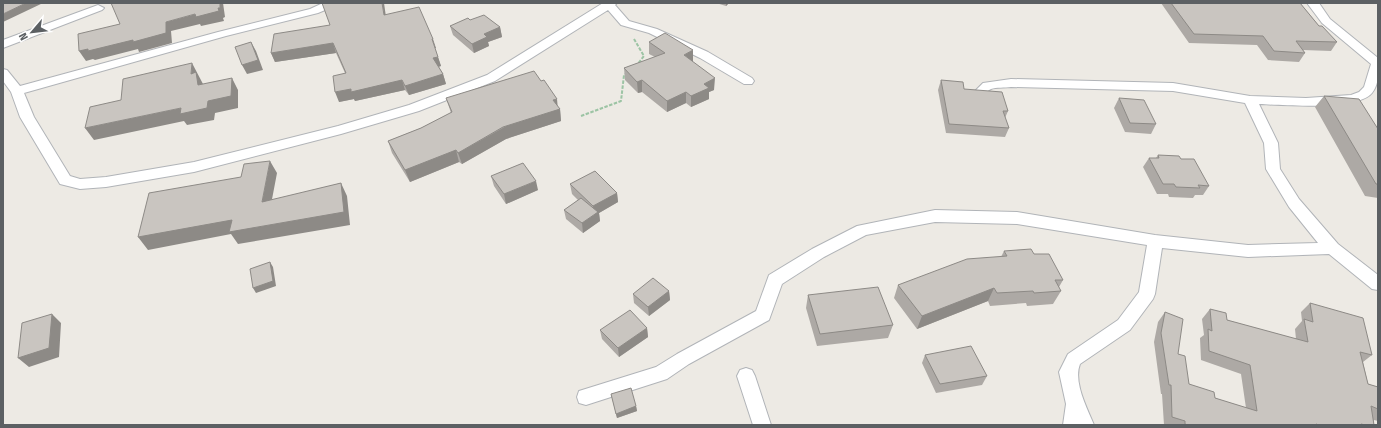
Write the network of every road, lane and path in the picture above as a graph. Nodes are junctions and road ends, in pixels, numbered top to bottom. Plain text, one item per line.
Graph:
1 (333, 3) edge
2 (1313, 3) edge
3 (610, 4) edge
4 (98, 8) dead end
5 (625, 22) junction
6 (3, 44) edge
7 (1377, 63) edge
8 (636, 67) edge
9 (630, 71) edge
10 (3, 73) edge
11 (748, 82) dead end
12 (17, 91) junction
13 (978, 94) edge
14 (1250, 100) junction
15 (581, 116) dead end
16 (1155, 241) junction
17 (1332, 248) junction
18 (1378, 284) edge
19 (746, 376) dead end
20 (586, 397) dead end
21 (1076, 404) junction
22 (762, 425) edge
23 (1072, 425) edge
24 (1085, 425) edge

1 - 12 street
2 - 7 street
3 - 5 street
3 - 12 street
4 - 6 street
5 - 8 path
5 - 11 street
7 - 14 street
9 - 15 path
10 - 12 street
13 - 14 street
14 - 17 street
16 - 17 street
16 - 20 street
16 - 21 street
17 - 18 street
19 - 22 street
21 - 23 street
21 - 24 street

